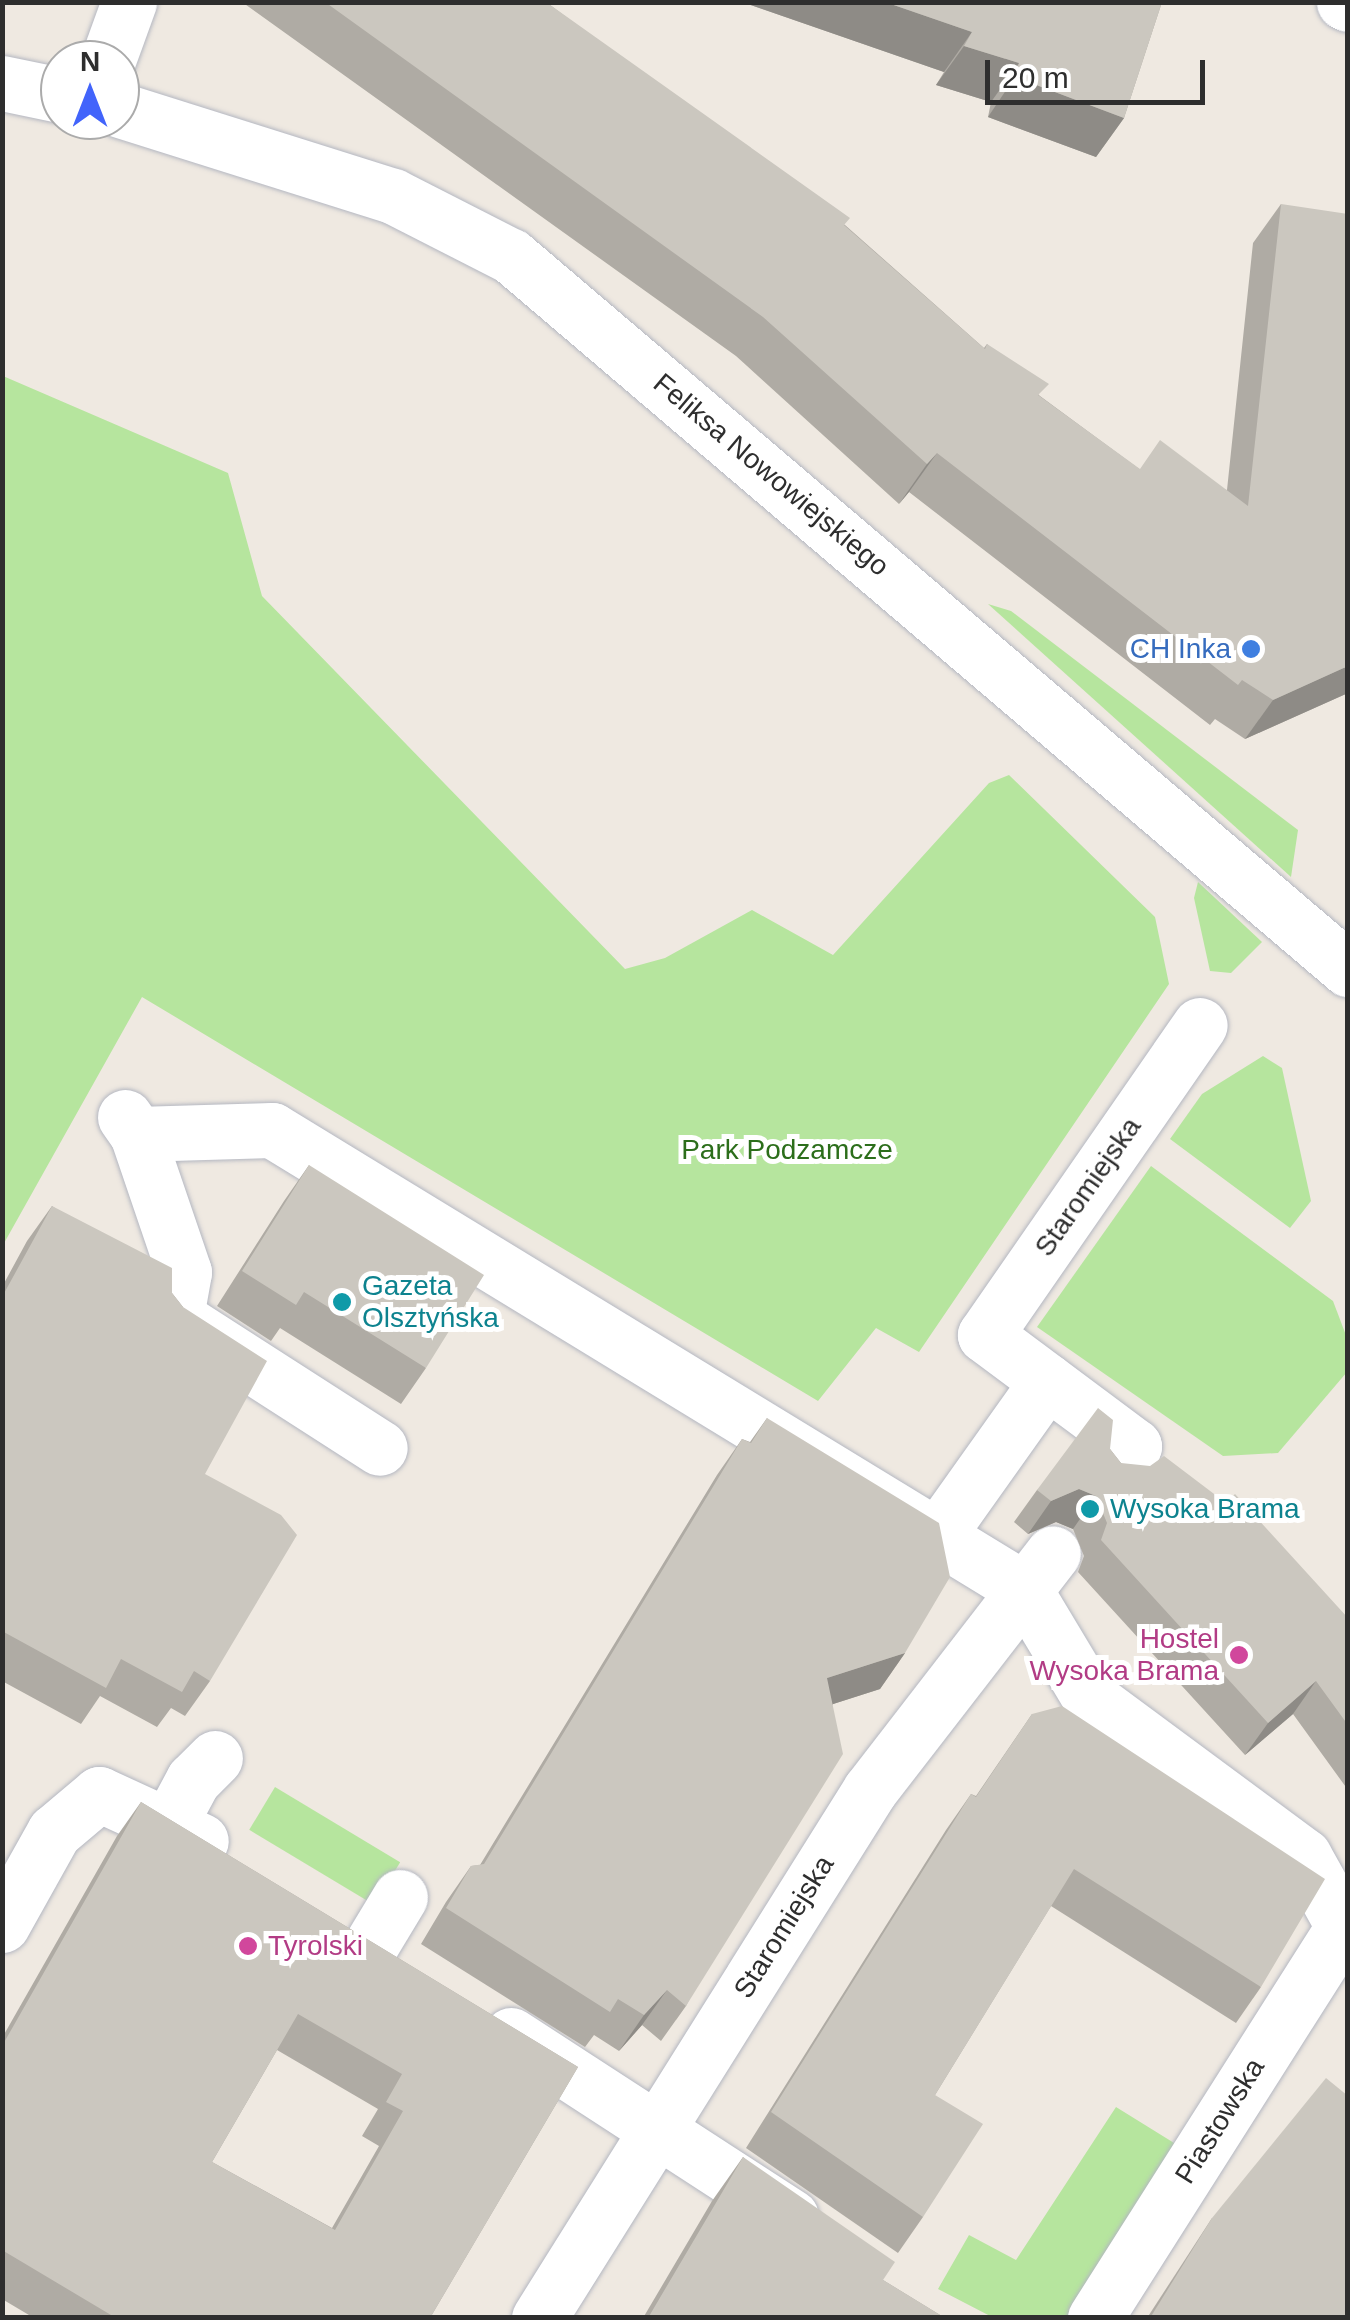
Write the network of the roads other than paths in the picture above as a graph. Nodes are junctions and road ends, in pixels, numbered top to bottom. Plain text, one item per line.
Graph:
1 (129, 2) edge
2 (115, 40) edge
3 (2, 83) edge
4 (40, 91) edge
5 (140, 116) edge
6 (1348, 969) edge
7 (1200, 1025) dead end
8 (1047, 1380) junction
9 (380, 1448) dead end
10 (1116, 1470) edge
11 (937, 1536) junction
12 (1038, 1571) junction
13 (215, 1758) dead end
14 (170, 1822) junction
15 (237, 1863) edge
16 (400, 1897) dead end
17 (320, 1914) edge
18 (2, 1925) edge
19 (1346, 1930) edge
20 (371, 1945) junction
21 (419, 1974) edge
22 (467, 2005) edge
23 (657, 2130) junction
24 (839, 2250) edge
25 (538, 2318) edge
26 (1095, 2318) edge

1 - 2 street
3 - 4 street
5 - 6 street, Feliksa Nowowiejskiego
7 - 8 street, Staromiejska
8 - 10 street, Staromiejska
8 - 11 street
9 - 11 street
11 - 12 street
12 - 19 street
12 - 23 street, Staromiejska
13 - 14 street
14 - 15 street
14 - 18 street
16 - 20 street
17 - 20 street
19 - 26 street, Piastowska
20 - 21 street
22 - 23 street
23 - 24 street
23 - 25 street, Staromiejska

